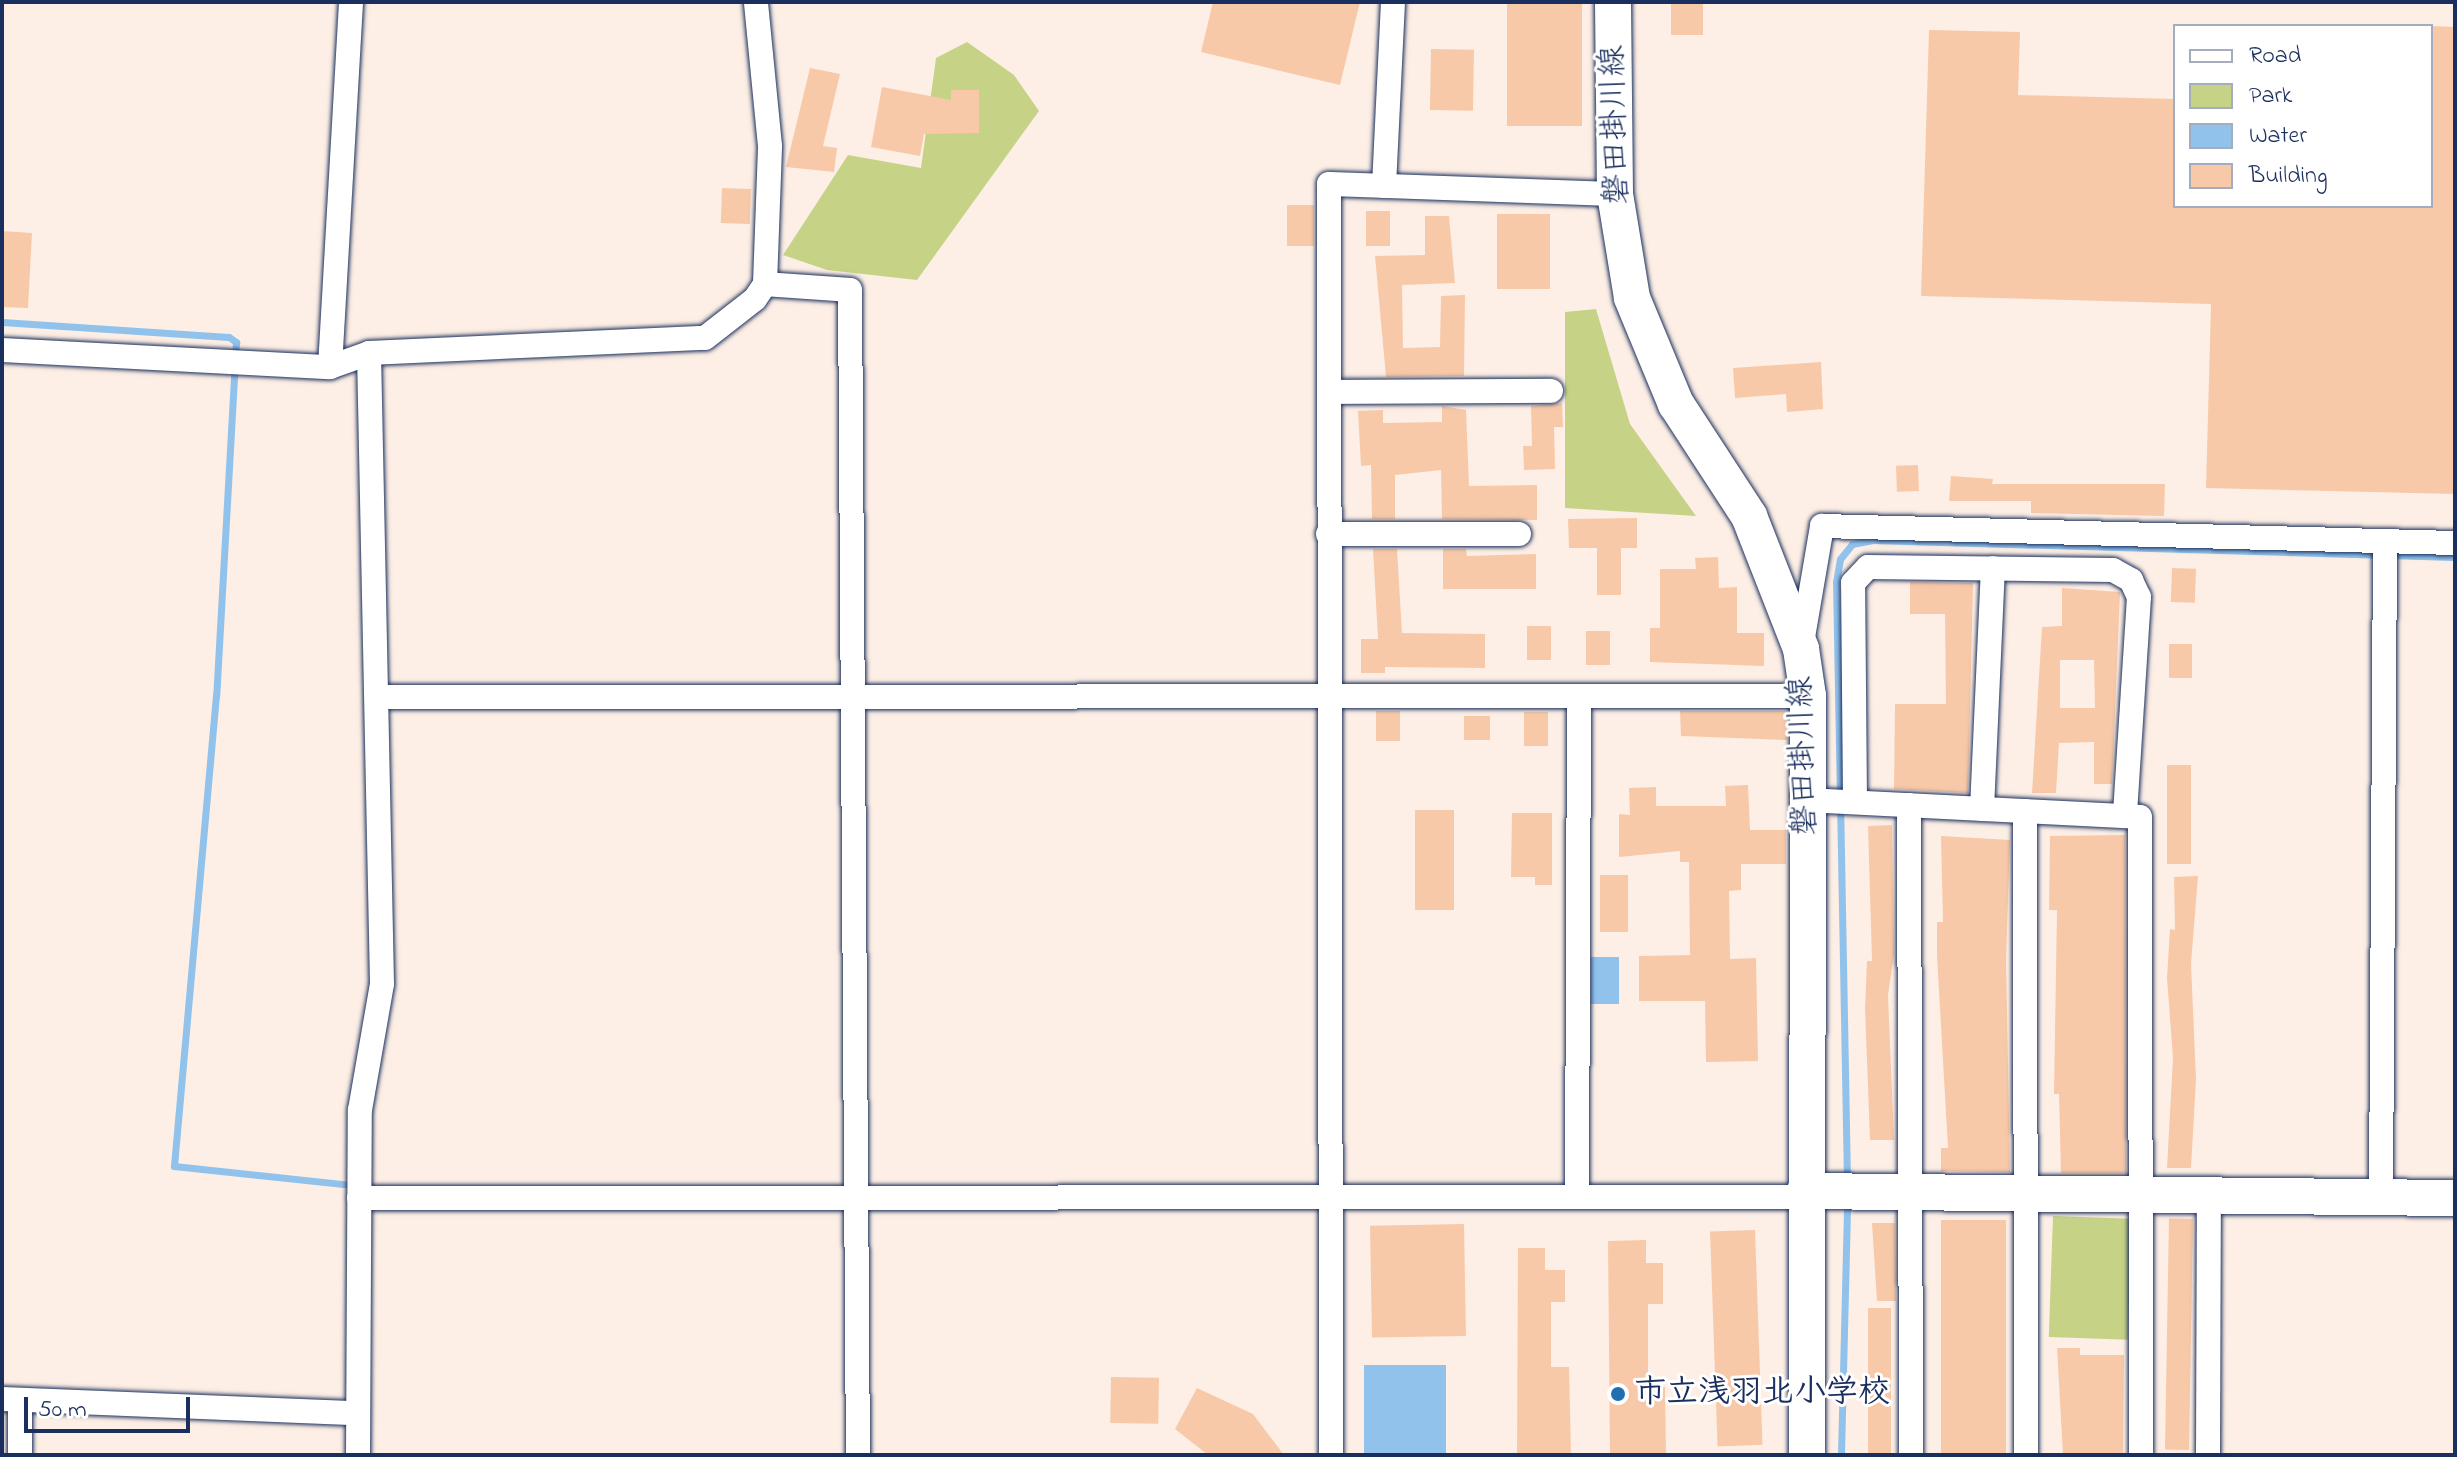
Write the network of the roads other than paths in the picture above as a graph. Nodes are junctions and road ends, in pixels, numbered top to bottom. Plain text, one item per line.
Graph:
1 (351, 2) edge
2 (756, 2) edge
3 (1393, 2) edge
4 (1613, 2) edge
5 (1384, 186) junction
6 (1615, 194) junction
7 (765, 284) junction
8 (2, 350) edge
9 (369, 353) junction
10 (330, 367) junction
11 (1551, 391) dead end
12 (1329, 392) junction
13 (1328, 534) junction
14 (1519, 534) dead end
15 (2385, 541) junction
16 (2455, 543) edge
17 (1993, 568) junction
18 (1801, 649) junction
19 (855, 696) junction
20 (1327, 696) junction
21 (1579, 696) junction
22 (1808, 696) junction
23 (378, 697) junction
24 (1808, 800) junction
25 (1855, 802) junction
26 (1909, 805) junction
27 (1982, 809) junction
28 (2025, 811) junction
29 (2125, 816) junction
30 (1911, 1191) junction
31 (2028, 1192) junction
32 (2142, 1192) junction
33 (2209, 1193) junction
34 (1805, 1194) junction
35 (1329, 1196) junction
36 (1577, 1196) junction
37 (2381, 1196) junction
38 (359, 1198) junction
39 (2455, 1198) edge
40 (857, 1199) junction
41 (11, 1399) edge
42 (357, 1413) junction
43 (20, 1455) edge
44 (358, 1455) edge
45 (858, 1455) edge
46 (1331, 1455) edge
47 (1807, 1455) edge
48 (1911, 1455) edge
49 (2026, 1455) edge
50 (2141, 1455) edge
51 (2208, 1455) edge

1 - 10 street
2 - 7 street
3 - 5 street
4 - 6 main road, 磐田掛川線
5 - 6 street
5 - 12 street
6 - 18 main road, 磐田掛川線
7 - 9 street
7 - 19 street
8 - 10 street
9 - 10 street
9 - 23 street
11 - 12 street
12 - 13 street
13 - 14 street
13 - 20 street
15 - 16 street
15 - 18 street
15 - 37 street
17 - 25 street
17 - 27 street
17 - 29 street
18 - 22 main road, 磐田掛川線
19 - 20 street
19 - 23 street
19 - 40 street
20 - 21 street
20 - 35 street
21 - 22 street
21 - 36 street
22 - 24 main road, 磐田掛川線
23 - 38 street
24 - 25 street
24 - 34 main road, 磐田掛川線
25 - 26 street
26 - 27 street
26 - 30 street
27 - 28 street
28 - 29 street
28 - 31 street
29 - 32 street
30 - 31 main road
30 - 34 main road
30 - 48 street
31 - 32 main road
31 - 49 street
32 - 33 main road
32 - 50 street
33 - 37 main road
33 - 51 street
34 - 36 street
34 - 47 main road, 磐田掛川線
35 - 36 street
35 - 40 street
35 - 46 street
37 - 39 main road
38 - 40 street
38 - 42 street
40 - 45 street
41 - 42 street
41 - 43 street
42 - 44 street

